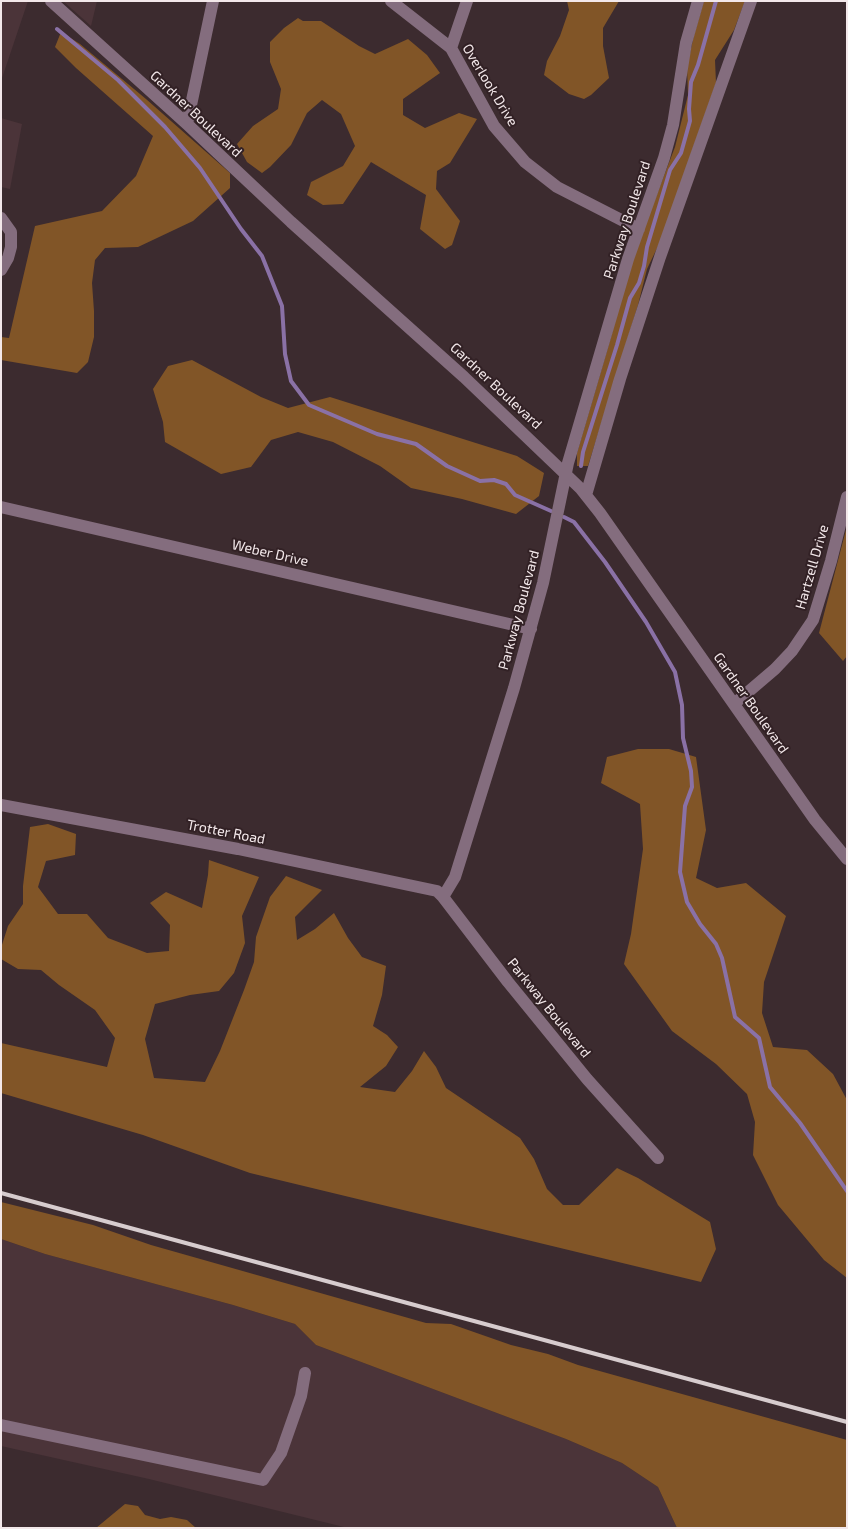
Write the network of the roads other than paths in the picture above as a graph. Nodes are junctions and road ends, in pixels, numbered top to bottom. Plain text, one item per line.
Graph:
1 (50, 1) edge
2 (213, 1) edge
3 (391, 1) edge
4 (467, 1) edge
5 (698, 1) edge
6 (751, 1) edge
7 (451, 48) junction
8 (187, 124) junction
9 (1, 218) edge
10 (638, 229) junction
11 (1, 270) edge
12 (566, 474) junction
13 (586, 495) junction
14 (847, 497) edge
15 (1, 507) edge
16 (531, 629) junction
17 (734, 704) junction
18 (1, 804) edge
19 (847, 859) edge
20 (443, 897) junction
21 (658, 1158) dead end
22 (305, 1373) dead end
23 (1, 1425) edge

1 - 8 street, Gardner Boulevard
2 - 8 street
3 - 7 street, Overlook Drive
4 - 7 street
5 - 10 street, Parkway Boulevard
6 - 13 street
7 - 10 street, Overlook Drive
8 - 12 street, Gardner Boulevard
9 - 11 street
10 - 12 street, Parkway Boulevard
12 - 13 street, Gardner Boulevard
12 - 16 street, Parkway Boulevard
13 - 17 street, Gardner Boulevard
14 - 17 street, Hartzell Drive
15 - 16 street, Weber Drive
16 - 20 street, Parkway Boulevard
17 - 19 street, Gardner Boulevard
18 - 20 street, Trotter Road
20 - 21 street, Parkway Boulevard
22 - 23 street

